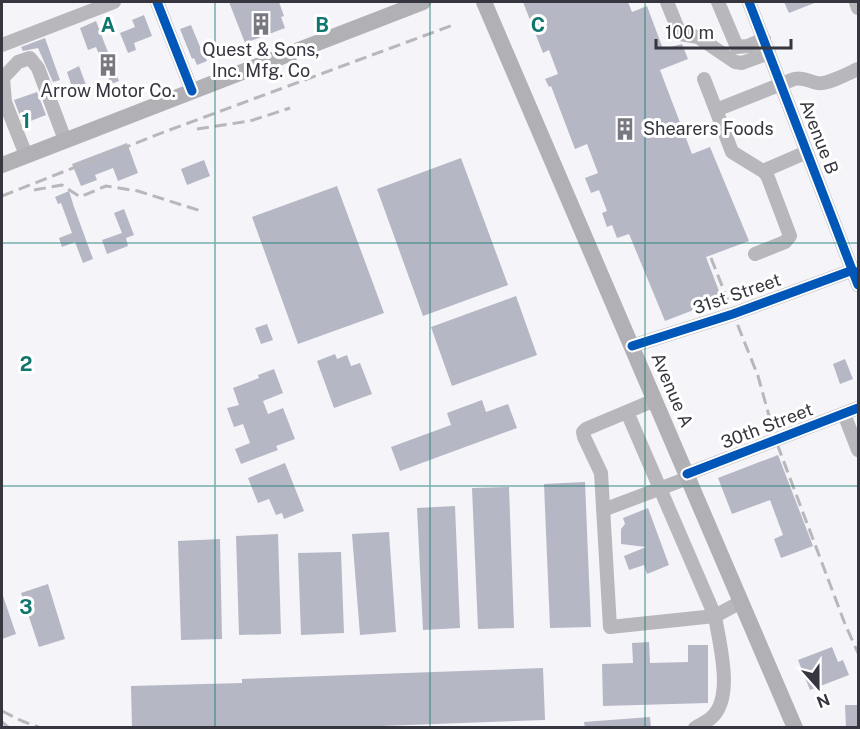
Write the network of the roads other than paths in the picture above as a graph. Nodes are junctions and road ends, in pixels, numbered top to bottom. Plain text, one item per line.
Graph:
1 (114, 2) edge
2 (157, 2) edge
3 (423, 2) edge
4 (484, 2) edge
5 (667, 2) edge
6 (718, 2) edge
7 (749, 2) edge
8 (856, 2) edge
9 (858, 7) edge
10 (2, 45) edge
11 (766, 46) junction
12 (858, 69) edge
13 (704, 79) dead end
14 (781, 84) junction
15 (192, 91) junction
16 (716, 110) junction
17 (65, 140) junction
18 (807, 152) junction
19 (26, 155) junction
20 (2, 165) edge
21 (763, 171) junction
22 (755, 254) dead end
23 (853, 261) edge
24 (858, 285) edge
25 (632, 346) junction
26 (655, 400) junction
27 (858, 408) edge
28 (627, 412) junction
29 (844, 414) junction
30 (858, 450) edge
31 (687, 476) junction
32 (660, 489) junction
33 (603, 510) junction
34 (741, 602) junction
35 (715, 616) junction
36 (695, 728) edge
37 (795, 728) edge

1 - 10 street
2 - 15 street
3 - 15 main road
4 - 25 main road, Avenue A
5 - 11 street
6 - 11 street
7 - 11 street, Avenue B
8 - 9 street
11 - 14 street, Avenue B
12 - 14 street
13 - 16 street
14 - 16 street
14 - 18 street, Avenue B
15 - 17 main road
16 - 21 street
17 - 19 main road
17 - 19 street
18 - 21 street
18 - 23 street, Avenue B
19 - 20 main road
21 - 22 street
23 - 24 street, Avenue B
23 - 25 street, 31st Street
25 - 26 main road, Avenue A
26 - 28 street
26 - 31 main road, Avenue A
27 - 29 street, 30th Street
28 - 32 street
28 - 33 street
29 - 30 street
29 - 31 street, 30th Street
31 - 32 street, 30th Street
31 - 34 main road, Avenue A
32 - 33 street, 30th Street
32 - 35 street
33 - 35 street
34 - 35 street
34 - 37 main road, Avenue A
35 - 36 street

